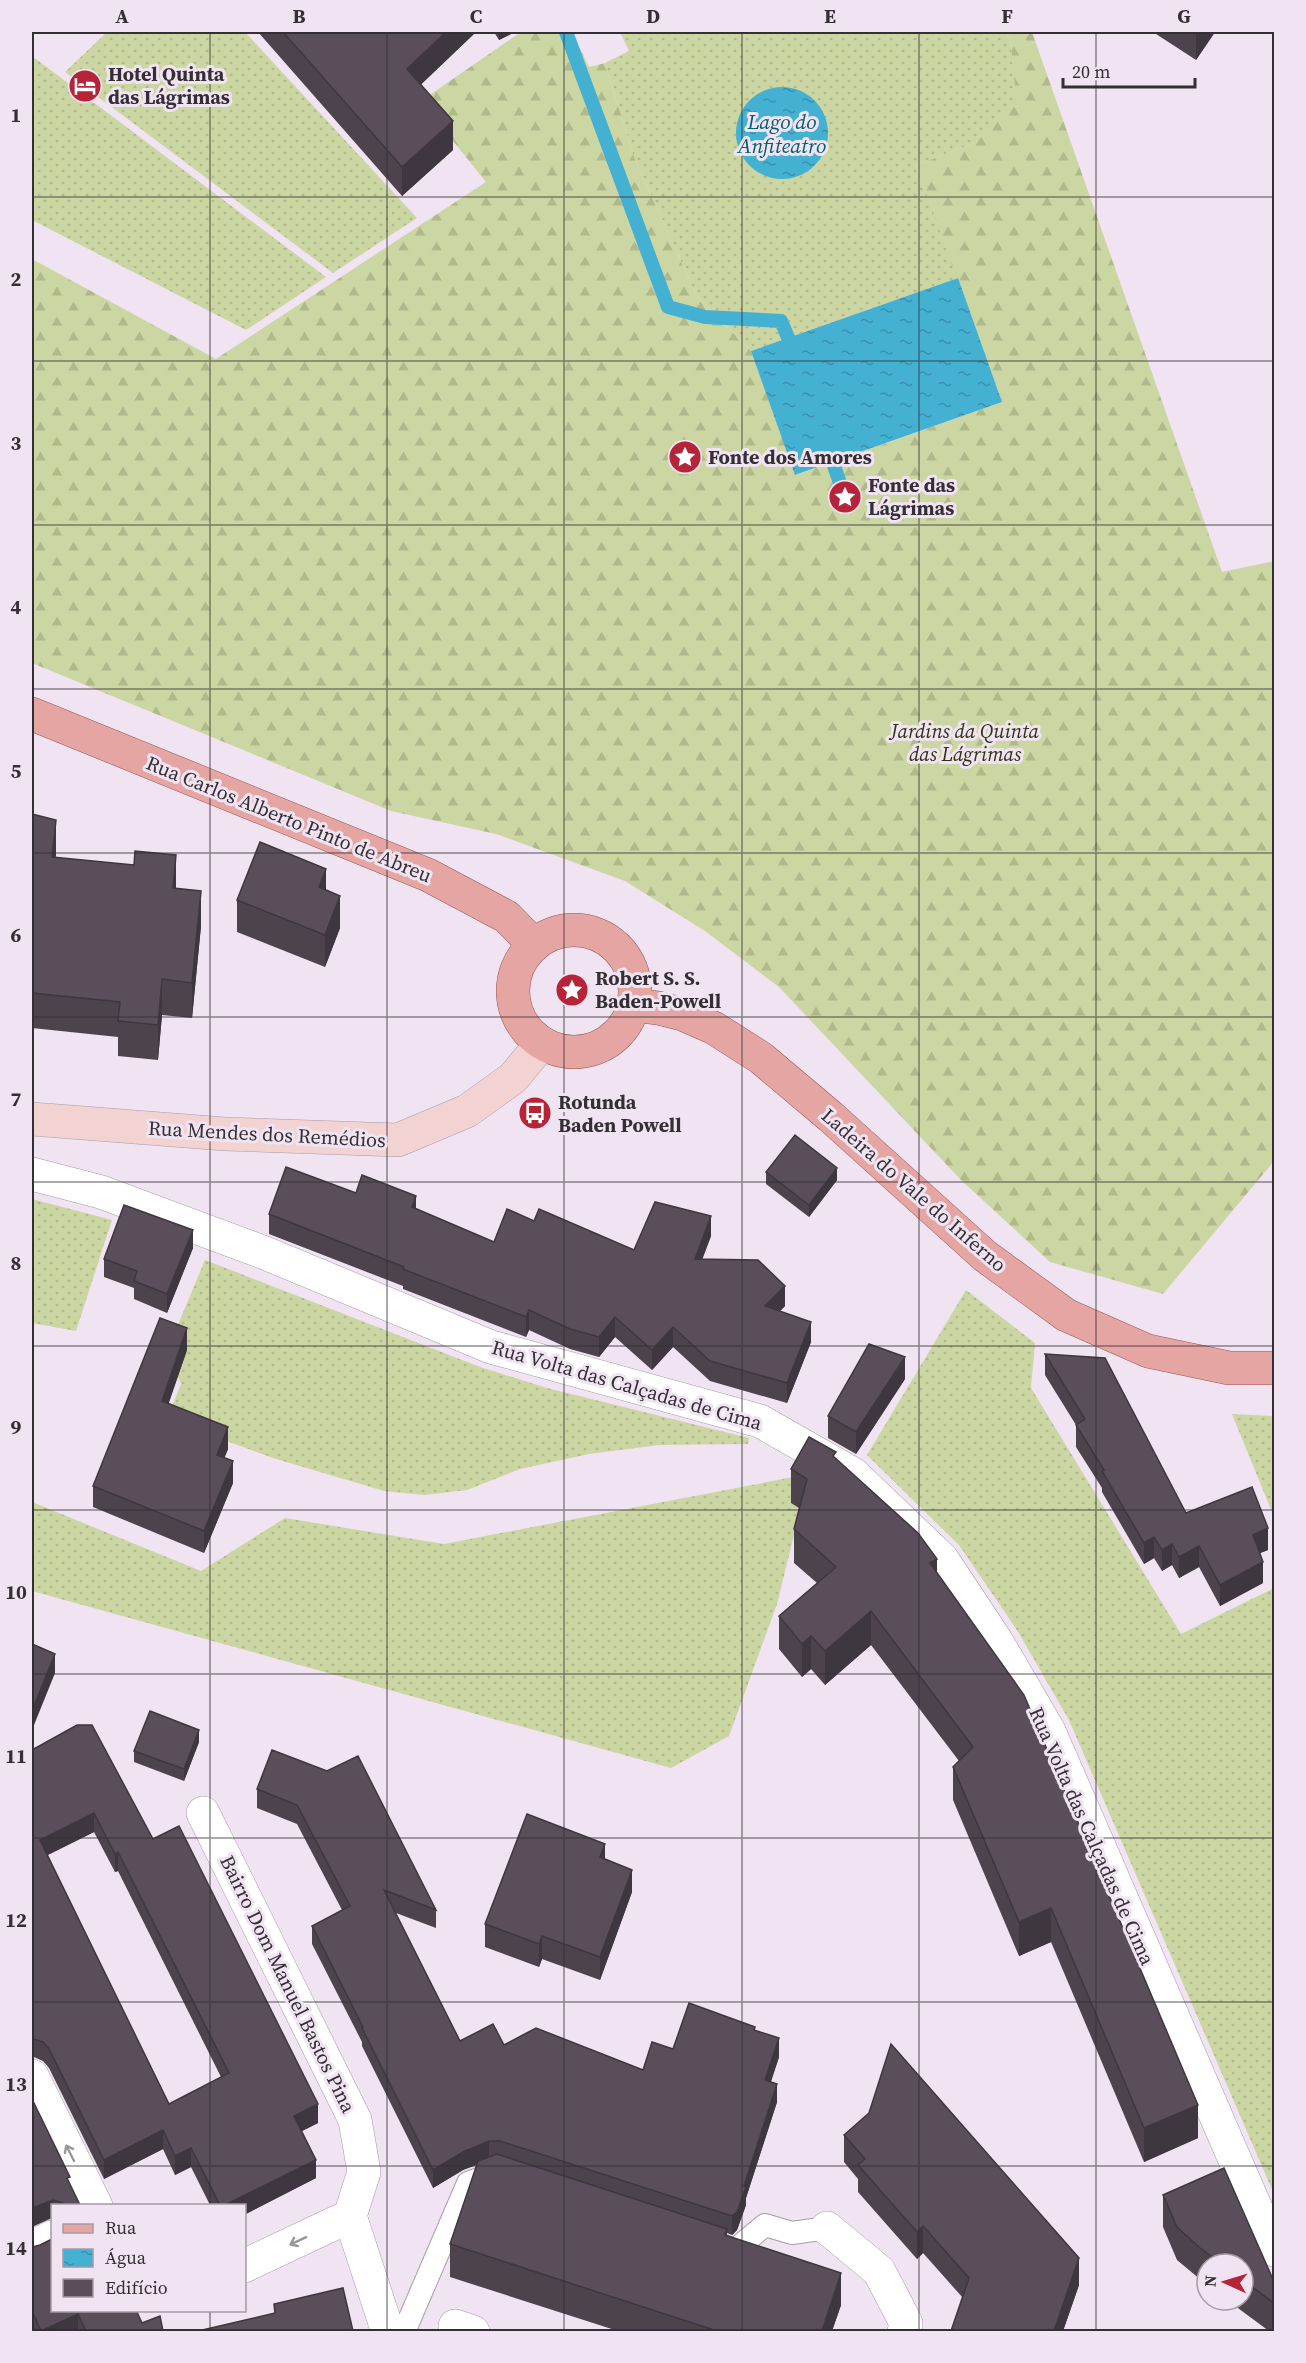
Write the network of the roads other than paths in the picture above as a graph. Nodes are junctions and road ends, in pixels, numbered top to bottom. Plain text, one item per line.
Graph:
1 (32, 714) edge
2 (534, 945) junction
3 (633, 1005) junction
4 (542, 1043) junction
5 (32, 1119) edge
6 (32, 1174) edge
7 (1275, 1368) edge
8 (203, 1813) dead end
9 (32, 2076) edge
10 (520, 2180) edge
11 (96, 2204) edge
12 (350, 2216) junction
13 (827, 2228) joint
14 (51, 2237) edge
15 (701, 2239) edge
16 (32, 2247) edge
17 (1275, 2250) edge
18 (246, 2265) edge
19 (388, 2331) edge
20 (404, 2331) edge
21 (904, 2331) edge

1 - 2 main road, Rua Carlos Alberto Pinto de Abreu
2 - 3 main road
2 - 4 main road
3 - 4 main road
3 - 7 main road, Ladeira do Vale do Inferno
4 - 5 street, Rua Mendes dos Remédios
6 - 17 street, Rua Volta das Calçadas de Cima
8 - 12 street, Bairro Dom Manuel Bastos Pina
11 -> 9 street
10 - 20 lane
12 -> 18 street
12 - 19 street
13 - 15 lane
13 - 21 street
14 - 16 street

